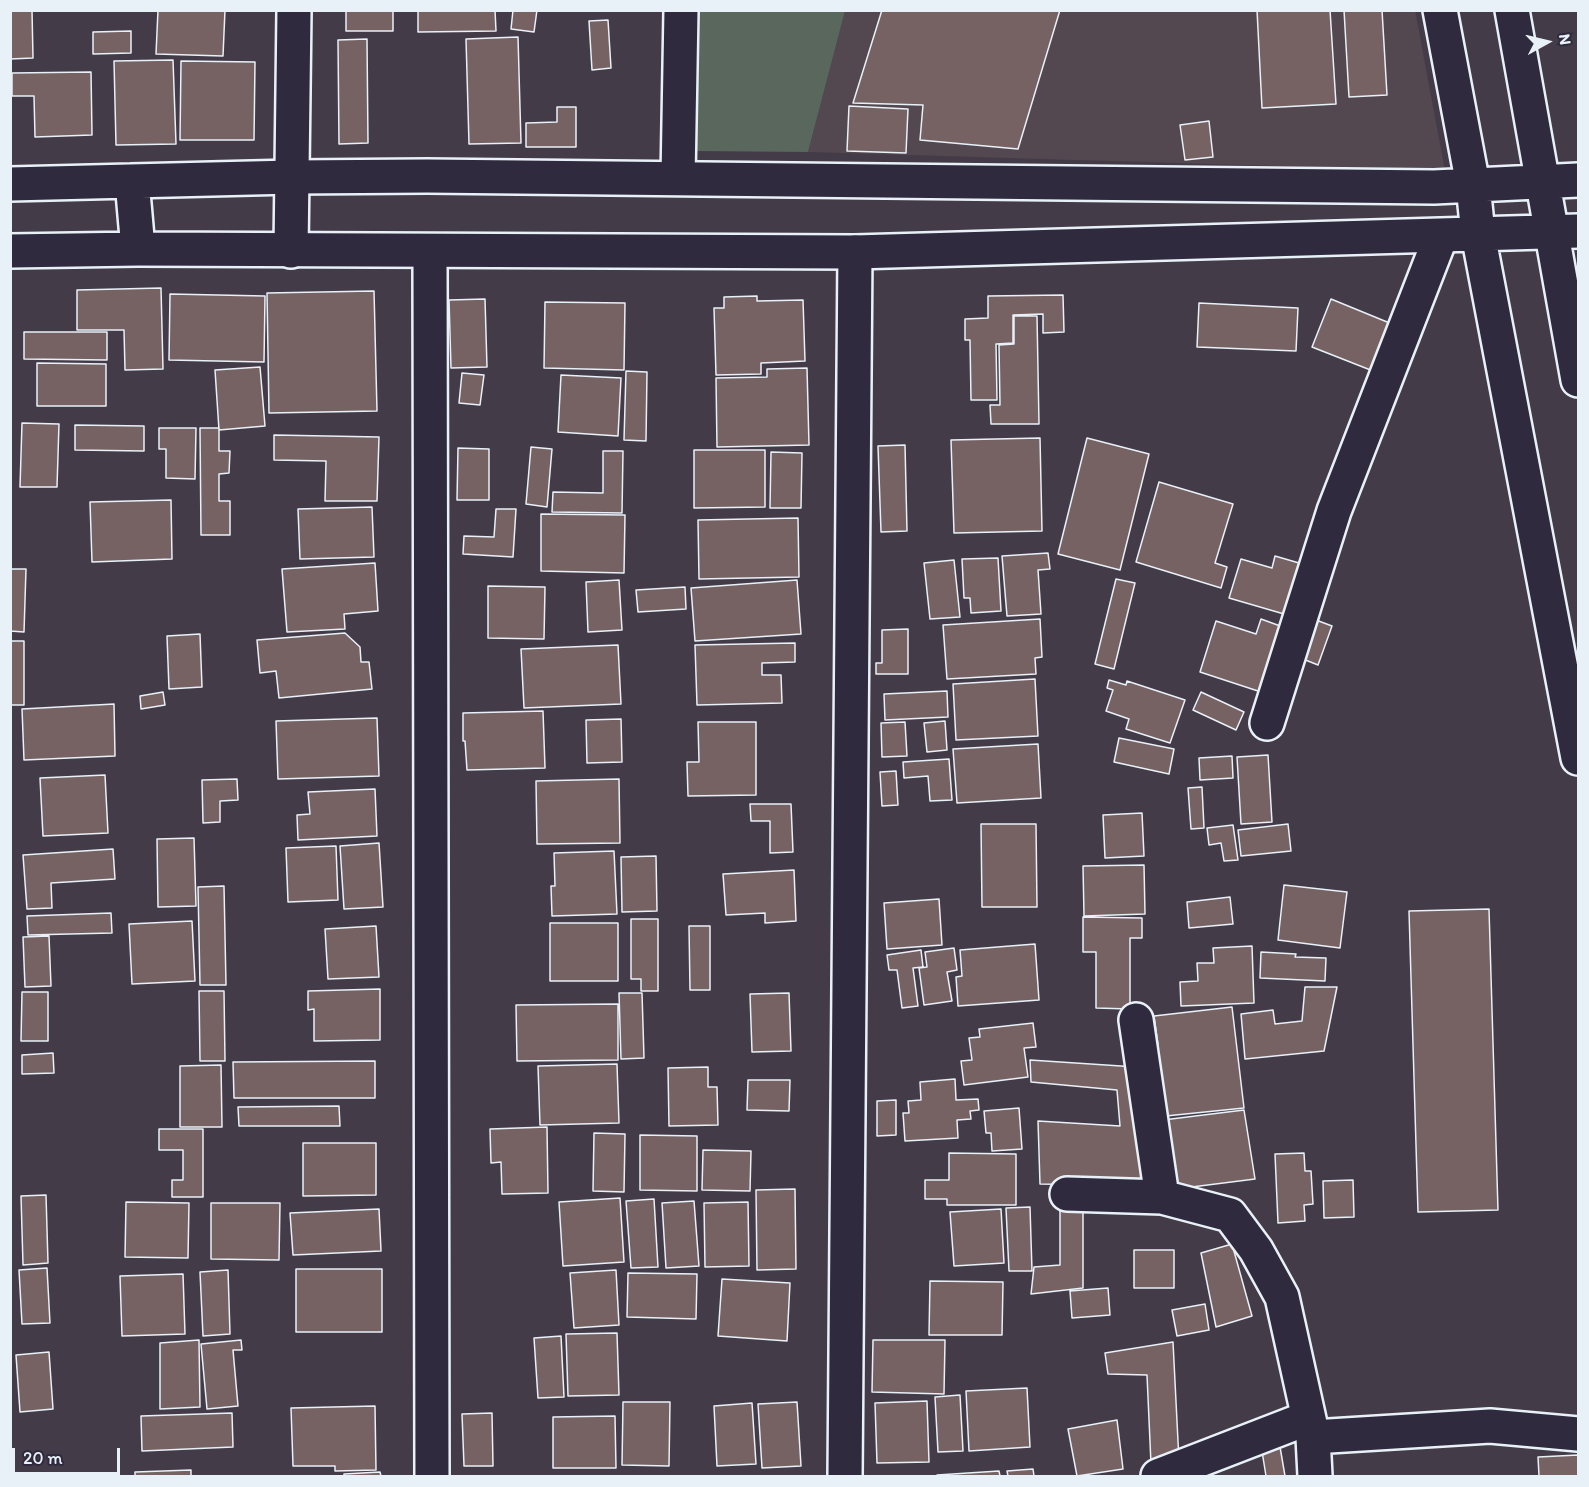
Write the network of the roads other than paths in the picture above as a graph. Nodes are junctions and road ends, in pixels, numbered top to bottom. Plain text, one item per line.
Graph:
1 (294, 10) edge
2 (681, 10) edge
3 (1440, 10) edge
4 (1512, 10) edge
5 (292, 177) junction
6 (678, 178) junction
7 (1578, 180) edge
8 (132, 181) junction
9 (1544, 182) junction
10 (10, 184) edge
11 (1473, 185) junction
12 (1565, 231) edge
13 (1478, 234) junction
14 (1441, 236) junction
15 (138, 249) junction
16 (10, 250) edge
17 (291, 251) junction
18 (430, 251) junction
19 (855, 252) junction
20 (1578, 380) edge
21 (1267, 723) dead end
22 (1578, 758) edge
23 (1136, 1020) dead end
24 (1067, 1194) dead end
25 (1162, 1197) junction
26 (1311, 1428) junction
27 (1578, 1434) edge
28 (432, 1476) edge
29 (845, 1476) edge
30 (1158, 1476) edge
31 (1315, 1476) edge

1 - 5 street
2 - 6 street
3 - 11 street
4 - 9 street
5 - 6 street
5 - 8 street
5 - 17 street
6 - 11 street
7 - 9 street
8 - 10 street
8 - 15 street
9 - 11 street
9 - 12 street
11 - 13 street
12 - 13 street
12 - 20 street
13 - 14 street
13 - 22 street
14 - 19 street
14 - 21 street
15 - 16 street
15 - 17 street
17 - 18 street
18 - 19 street
18 - 28 street
19 - 29 street
23 - 25 street
24 - 25 street
25 - 26 street
26 - 27 street
26 - 30 street
26 - 31 street

